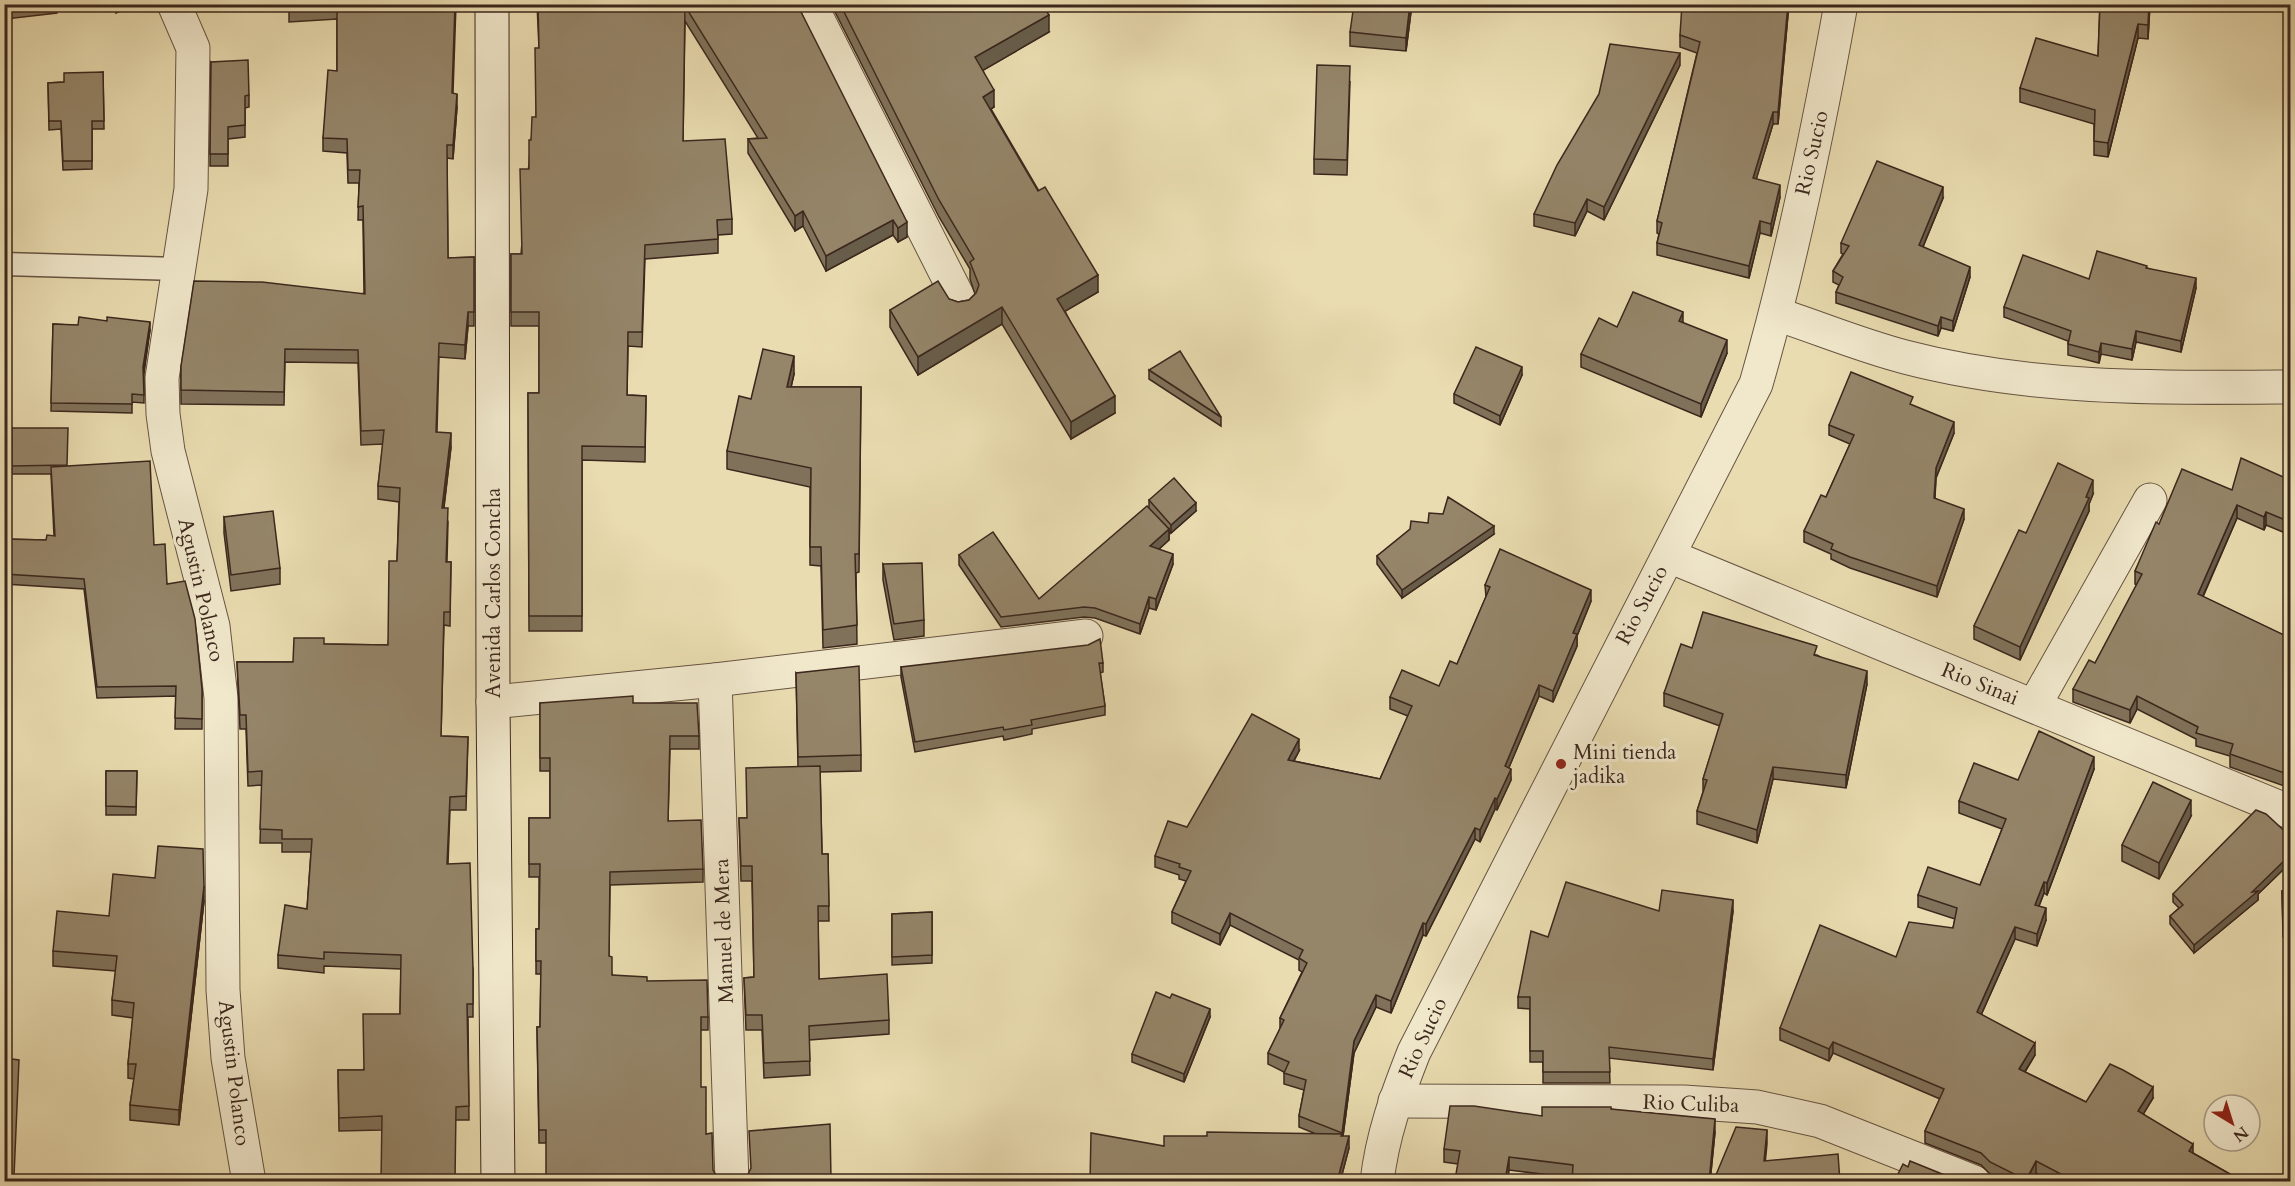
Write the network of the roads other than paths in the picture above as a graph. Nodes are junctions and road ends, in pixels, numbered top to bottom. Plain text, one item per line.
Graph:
1 (174, 4) edge
2 (492, 4) edge
3 (810, 4) edge
4 (1841, 4) edge
5 (4, 264) edge
6 (178, 269) junction
7 (960, 301) edge
8 (1776, 314) junction
9 (2290, 387) edge
10 (2150, 500) dead end
11 (1669, 556) junction
12 (1086, 636) dead end
13 (715, 680) junction
14 (492, 702) junction
15 (2034, 706) junction
16 (2290, 812) edge
17 (1395, 1101) junction
18 (249, 1182) edge
19 (498, 1182) edge
20 (732, 1182) edge
21 (1377, 1182) edge
22 (1974, 1182) edge

1 - 6 street, Agustin Polanco
2 - 14 street, Avenida Carlos Concha
3 - 7 street
4 - 8 street, Rio Sucio
5 - 6 lane
6 - 18 street, Agustin Polanco
8 - 9 street
8 - 11 street, Rio Sucio
10 - 15 street
11 - 15 street, Rio Sinai
11 - 17 street, Rio Sucio
12 - 13 street
13 - 14 street
13 - 20 street, Manuel de Mera
14 - 19 street, Avenida Carlos Concha
15 - 16 street, Rio Sinai
17 - 21 street, Rio Sucio
17 - 22 street, Rio Culiba

